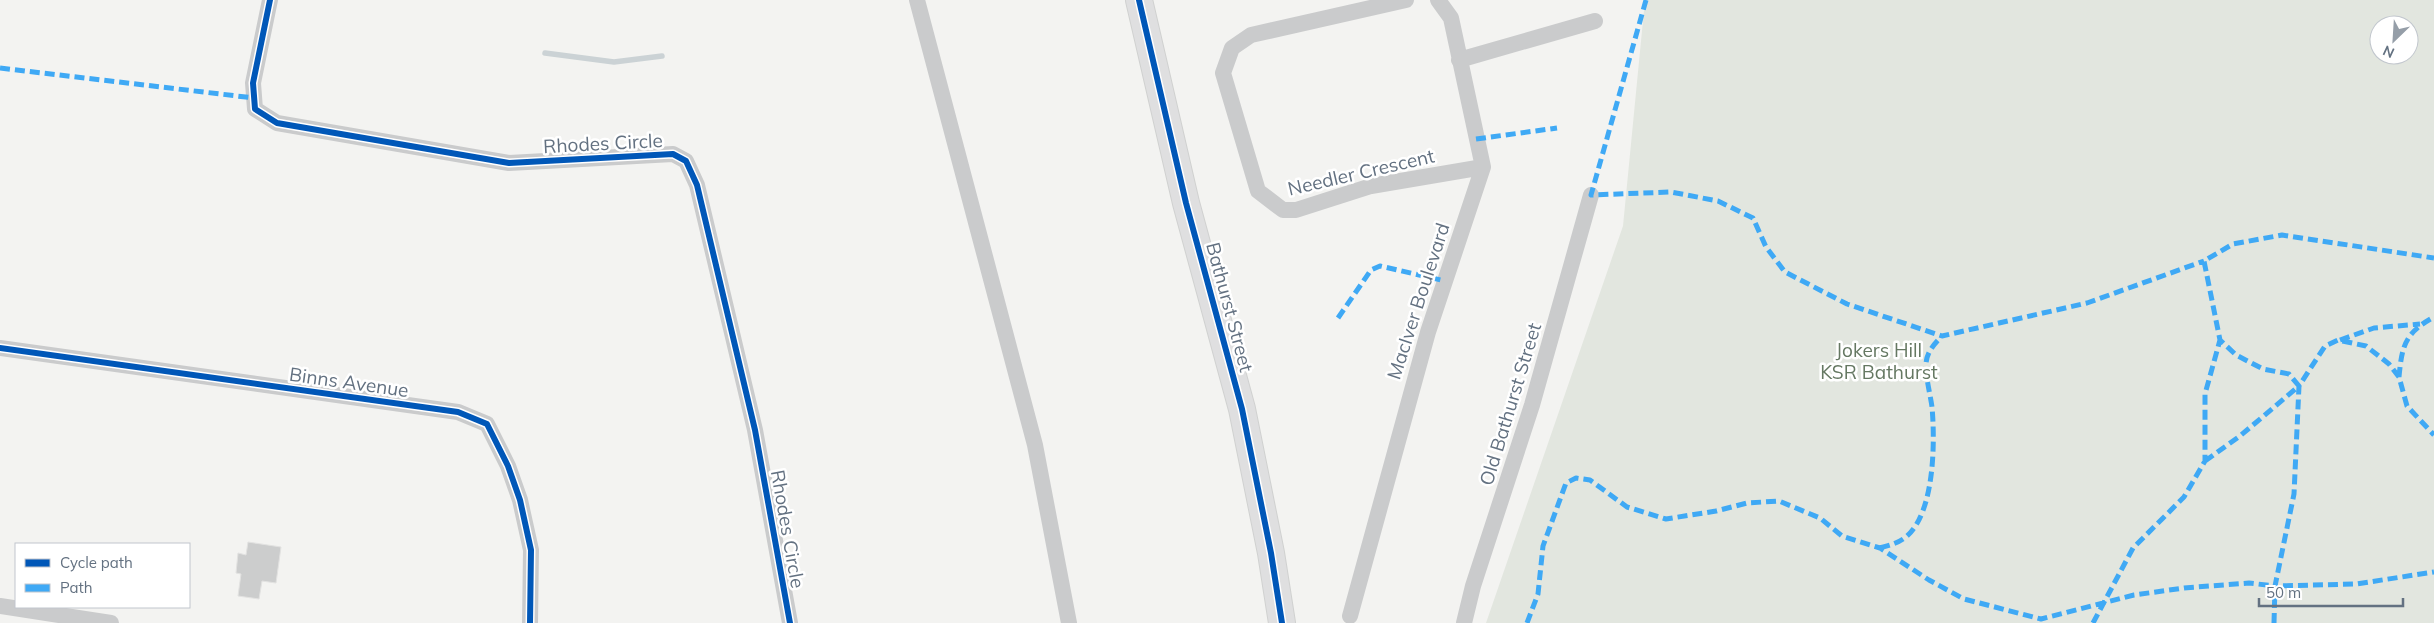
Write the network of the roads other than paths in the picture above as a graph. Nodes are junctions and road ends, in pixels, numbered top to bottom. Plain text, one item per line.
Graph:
1 (270, 0) edge
2 (918, 0) edge
3 (1139, 0) edge
4 (1406, 0) edge
5 (1438, 0) edge
6 (1595, 22) dead end
7 (1459, 60) junction
8 (1483, 167) junction
9 (1590, 195) dead end
10 (0, 348) edge
11 (0, 606) edge
12 (1350, 616) dead end
13 (111, 623) edge
14 (530, 623) edge
15 (790, 623) edge
16 (1069, 623) edge
17 (1282, 623) edge
18 (1464, 623) edge

1 - 15 street, Rhodes Circle
2 - 16 street
3 - 17 main road, Bathurst Street
4 - 8 street, Needler Crescent
5 - 7 street
6 - 7 street
7 - 8 street
8 - 12 street, MacIver Boulevard
9 - 18 street, Old Bathurst Street
10 - 14 street, Binns Avenue
11 - 13 street

